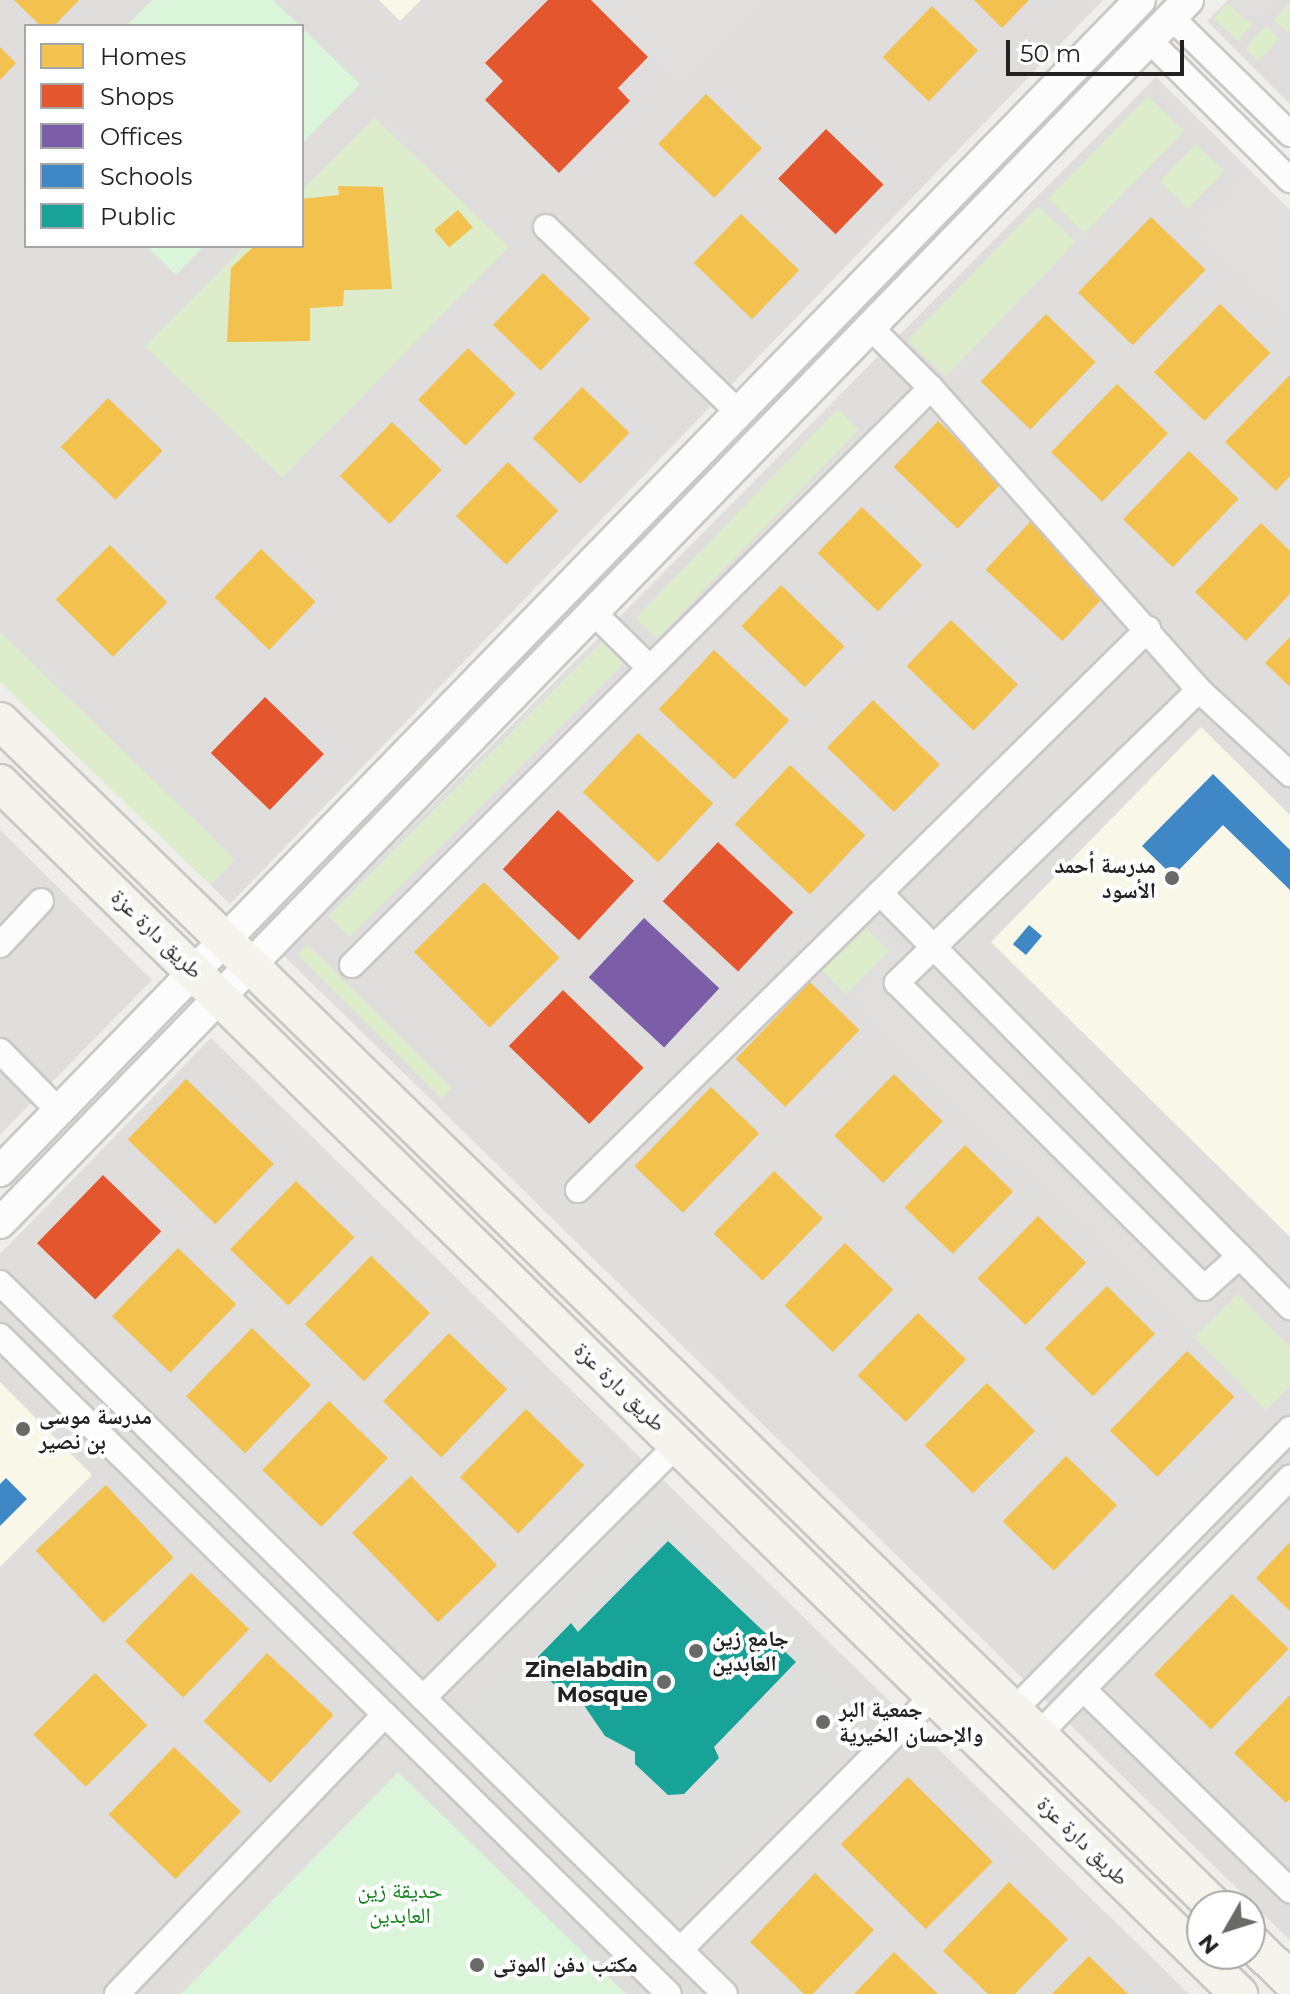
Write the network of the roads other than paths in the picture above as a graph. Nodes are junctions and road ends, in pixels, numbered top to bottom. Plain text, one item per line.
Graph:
1 (1140, 0) edge
2 (1180, 8) edge
3 (1149, 40) junction
4 (1290, 134) edge
5 (1290, 180) edge
6 (546, 227) dead end
7 (870, 327) junction
8 (931, 388) junction
9 (739, 413) junction
10 (594, 613) junction
11 (1148, 629) junction
12 (650, 668) junction
13 (1199, 690) junction
14 (0, 721) edge
15 (1290, 774) edge
16 (0, 783) edge
17 (880, 893) junction
18 (41, 901) dead end
19 (228, 939) junction
20 (0, 945) edge
21 (934, 948) junction
22 (253, 964) junction
23 (352, 965) dead end
24 (196, 971) junction
25 (222, 996) junction
26 (0, 1051) edge
27 (59, 1111) junction
28 (0, 1171) edge
29 (578, 1190) dead end
30 (0, 1223) edge
31 (1240, 1256) junction
32 (0, 1283) edge
33 (1290, 1307) edge
34 (0, 1336) edge
35 (1290, 1429) edge
36 (678, 1444) junction
37 (1290, 1478) edge
38 (311, 1587) junction
39 (285, 1616) junction
40 (1083, 1689) junction
41 (934, 1695) junction
42 (423, 1698) junction
43 (385, 1715) junction
44 (1026, 1722) junction
45 (540, 1813) junction
46 (515, 1841) junction
47 (1198, 1890) edge
48 (1290, 1890) edge
49 (680, 1950) junction
50 (1266, 1957) edge
51 (1290, 1980) edge
52 (117, 1994) edge
53 (669, 1994) edge
54 (725, 1994) edge
55 (1239, 1994) edge

1 - 9 street
2 - 3 street
2 - 4 street
3 - 5 street
3 - 7 street
6 - 9 street
7 - 8 street
7 - 10 street
8 - 11 street
8 - 12 street
9 - 19 street
10 - 12 street
10 - 22 street
11 - 13 street
11 - 17 street
12 - 23 street
13 - 15 street
13 - 21 street
14 - 19 main road
16 - 24 main road, طريق دارة عزة
17 - 21 street
17 - 29 street
18 - 20 street
19 - 22 main road
19 - 24 street
21 - 31 street
21 - 31 street
22 - 25 street
22 - 44 main road
24 - 25 main road, طريق دارة عزة
24 - 27 street
25 - 30 street
25 - 36 main road, طريق دارة عزة
26 - 27 street
27 - 28 street
31 - 33 street
32 - 38 street
34 - 39 street
35 - 44 street
36 - 41 main road, طريق دارة عزة
36 - 42 street
37 - 40 street
38 - 39 street
38 - 42 street
39 - 43 street
40 - 44 street
40 - 48 street
41 - 49 street
41 - 55 main road, طريق دارة عزة
42 - 45 street
43 - 46 street
43 - 52 street
44 - 47 main road
45 - 46 street
45 - 49 street
46 - 53 street
49 - 54 street
50 - 51 main road

